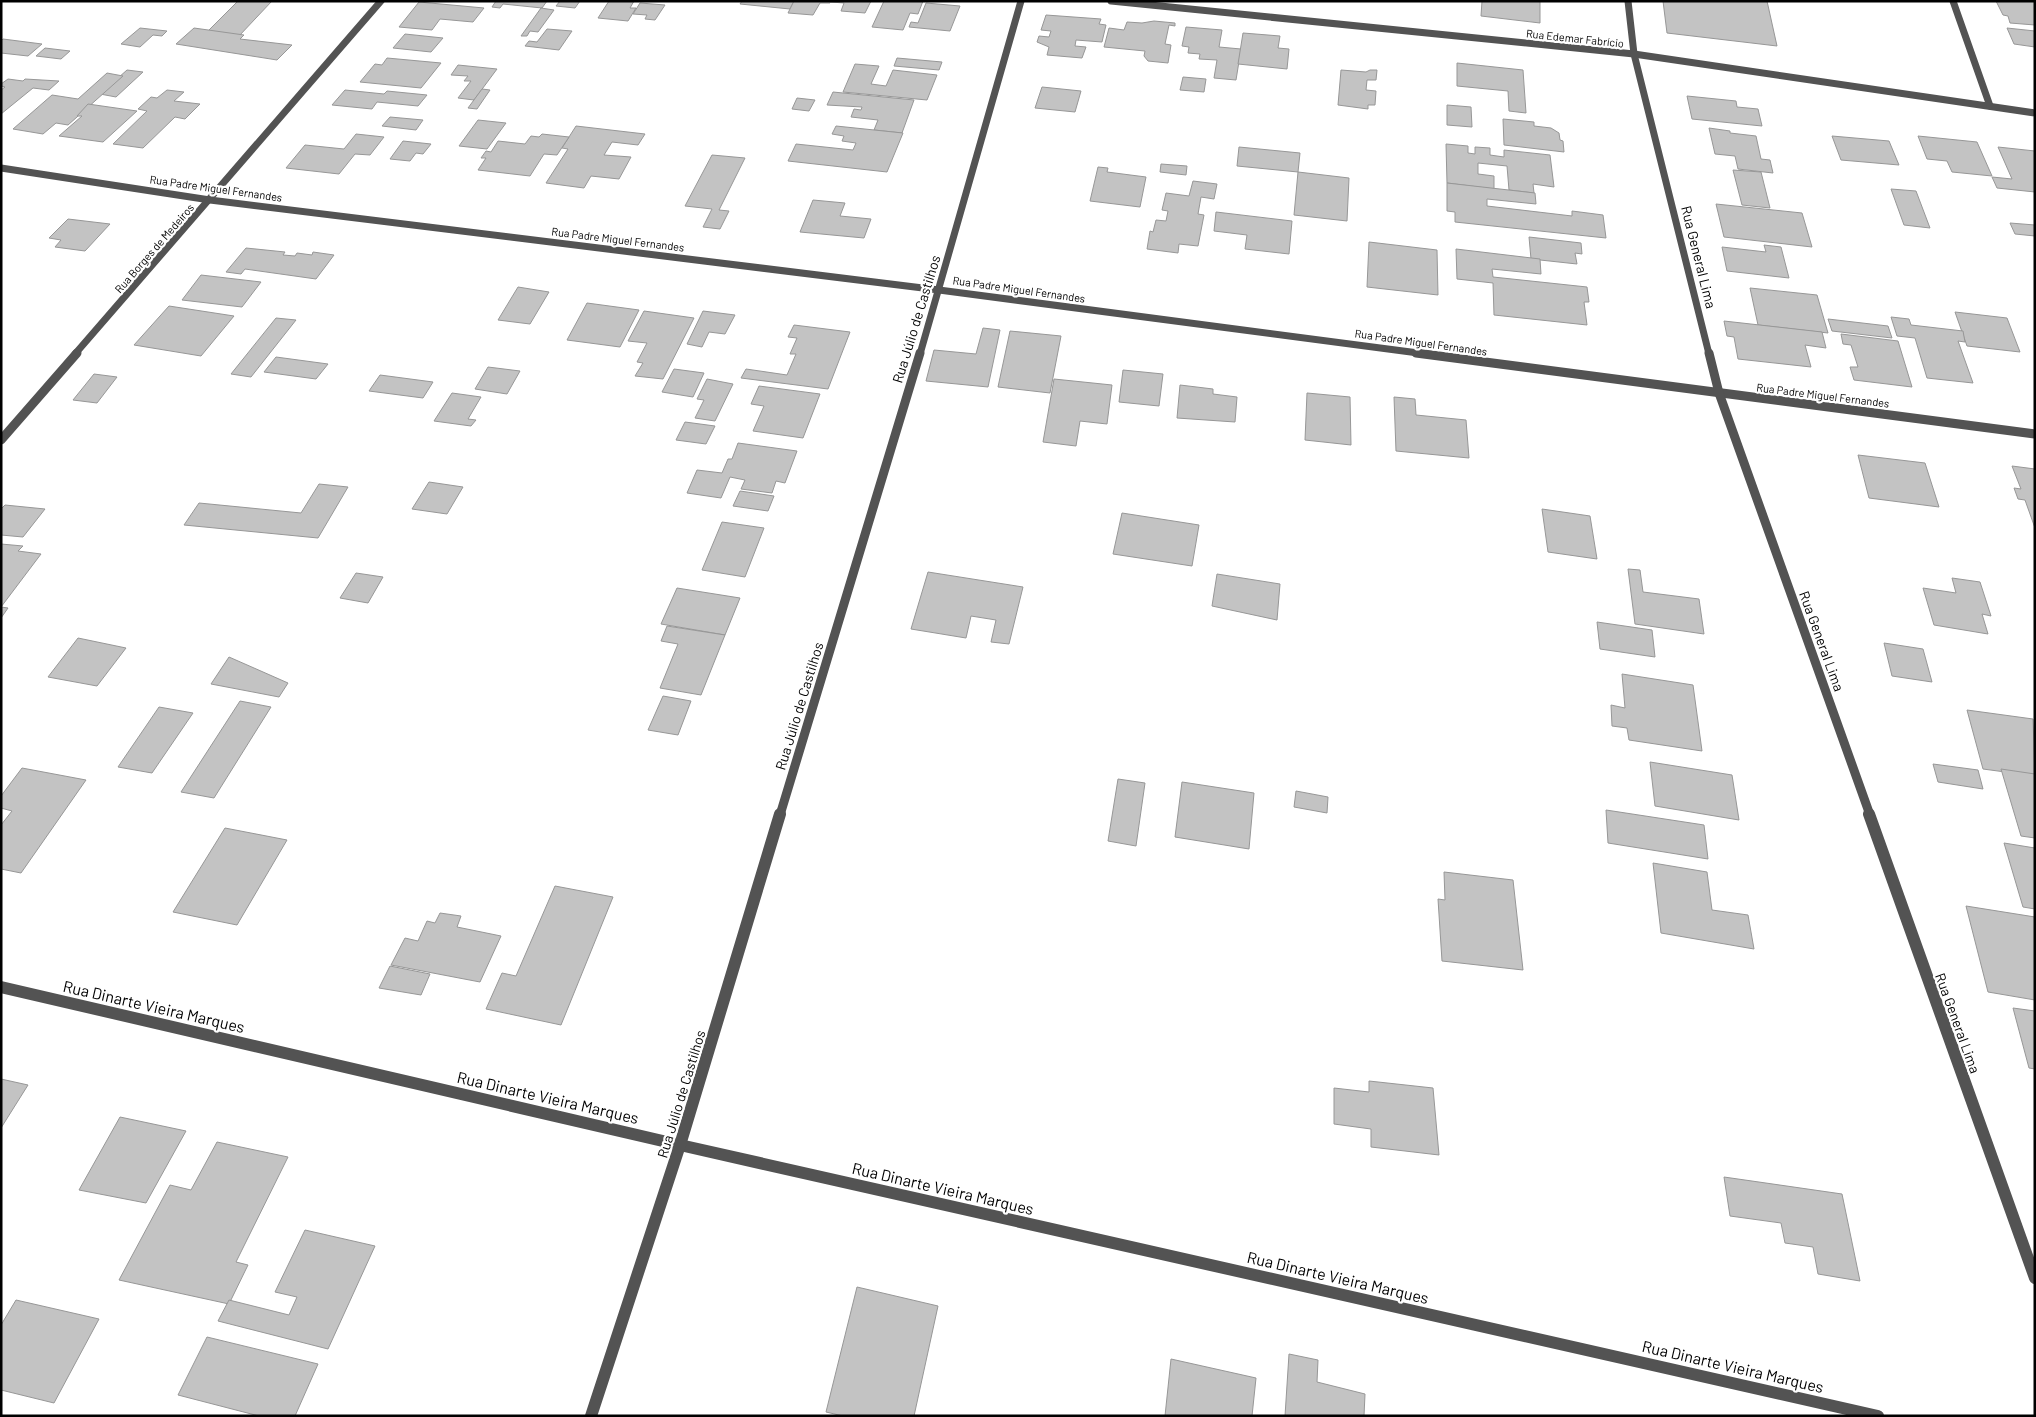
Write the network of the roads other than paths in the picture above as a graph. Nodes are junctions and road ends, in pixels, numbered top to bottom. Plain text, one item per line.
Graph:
1 (381, 1) edge
2 (1021, 1) edge
3 (1111, 1) edge
4 (1628, 1) edge
5 (1953, 1) edge
6 (1634, 54) junction
7 (1990, 106) junction
8 (2035, 112) edge
9 (1, 168) edge
10 (210, 200) junction
11 (939, 290) junction
12 (1719, 393) junction
13 (2035, 434) edge
14 (1, 440) edge
15 (1, 987) edge
16 (680, 1145) junction
17 (2035, 1278) edge
18 (591, 1416) edge
19 (1878, 1416) edge

1 - 10 street, Rua Borges de Medeiros
2 - 11 street, Rua Júlio de Castilhos
3 - 6 street, Rua Edemar Fabrício
4 - 6 street, Rua General Lima
5 - 7 street
6 - 7 street, Rua Edemar Fabrício
6 - 12 street, Rua General Lima
7 - 8 street, Rua Edemar Fabrício
9 - 10 street, Rua Padre Miguel Fernandes
10 - 11 street, Rua Padre Miguel Fernandes
10 - 14 street, Rua Borges de Medeiros
11 - 12 street, Rua Padre Miguel Fernandes
11 - 16 street, Rua Júlio de Castilhos
12 - 13 street, Rua Padre Miguel Fernandes
12 - 17 street, Rua General Lima
15 - 16 street, Rua Dinarte Vieira Marques
16 - 18 street, Rua Júlio de Castilhos
16 - 19 street, Rua Dinarte Vieira Marques

